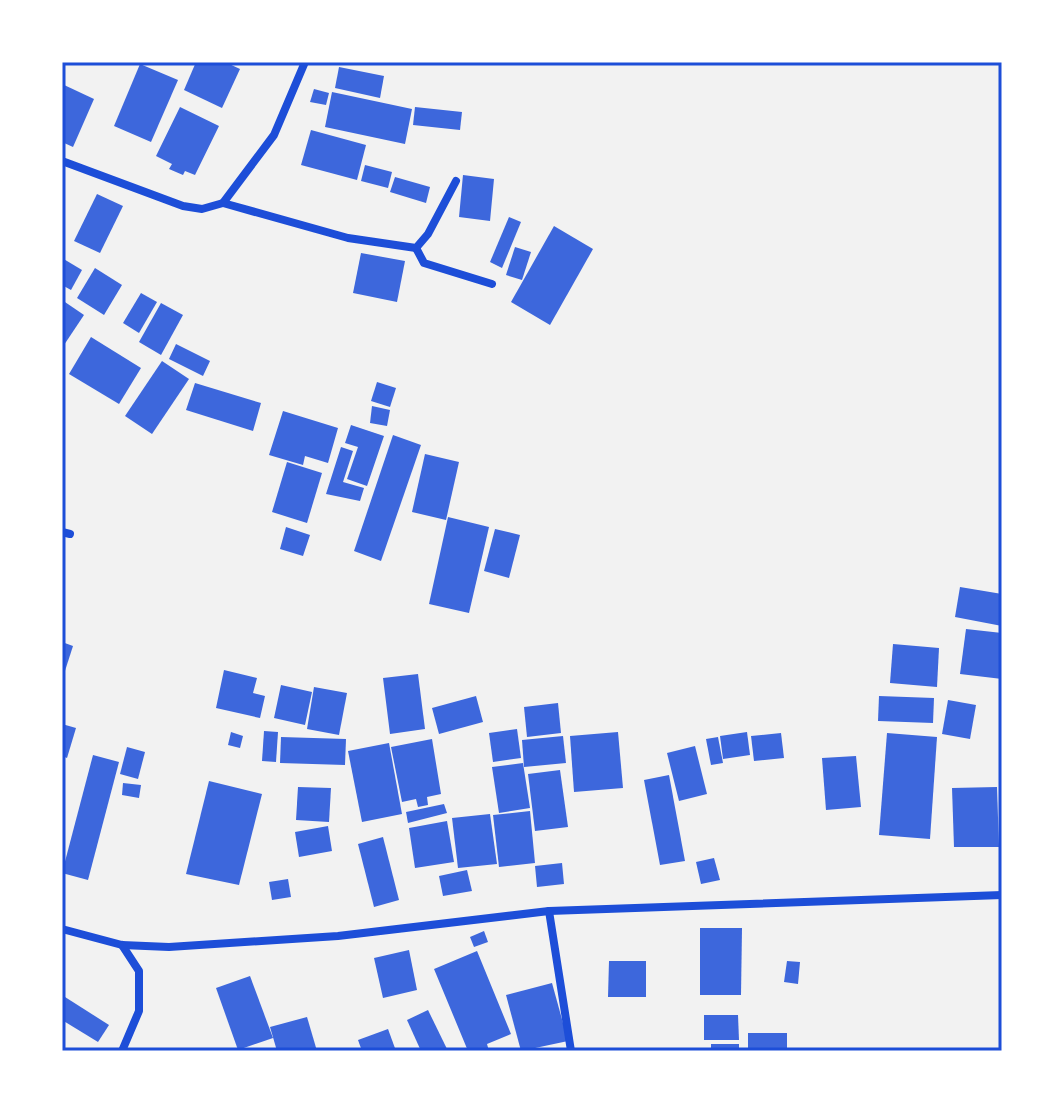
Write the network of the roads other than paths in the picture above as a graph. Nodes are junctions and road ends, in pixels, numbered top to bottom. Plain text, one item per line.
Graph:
1 (305, 62) edge
2 (62, 161) edge
3 (456, 181) dead end
4 (223, 203) junction
5 (416, 248) junction
6 (492, 284) dead end
7 (1002, 895) edge
8 (549, 911) junction
9 (62, 929) edge
10 (122, 945) junction
11 (122, 1051) edge
12 (571, 1051) edge

1 - 4 street
2 - 4 street
3 - 5 street
4 - 5 street
5 - 6 street
7 - 8 street
8 - 10 street
8 - 12 street
9 - 10 street
10 - 11 street

